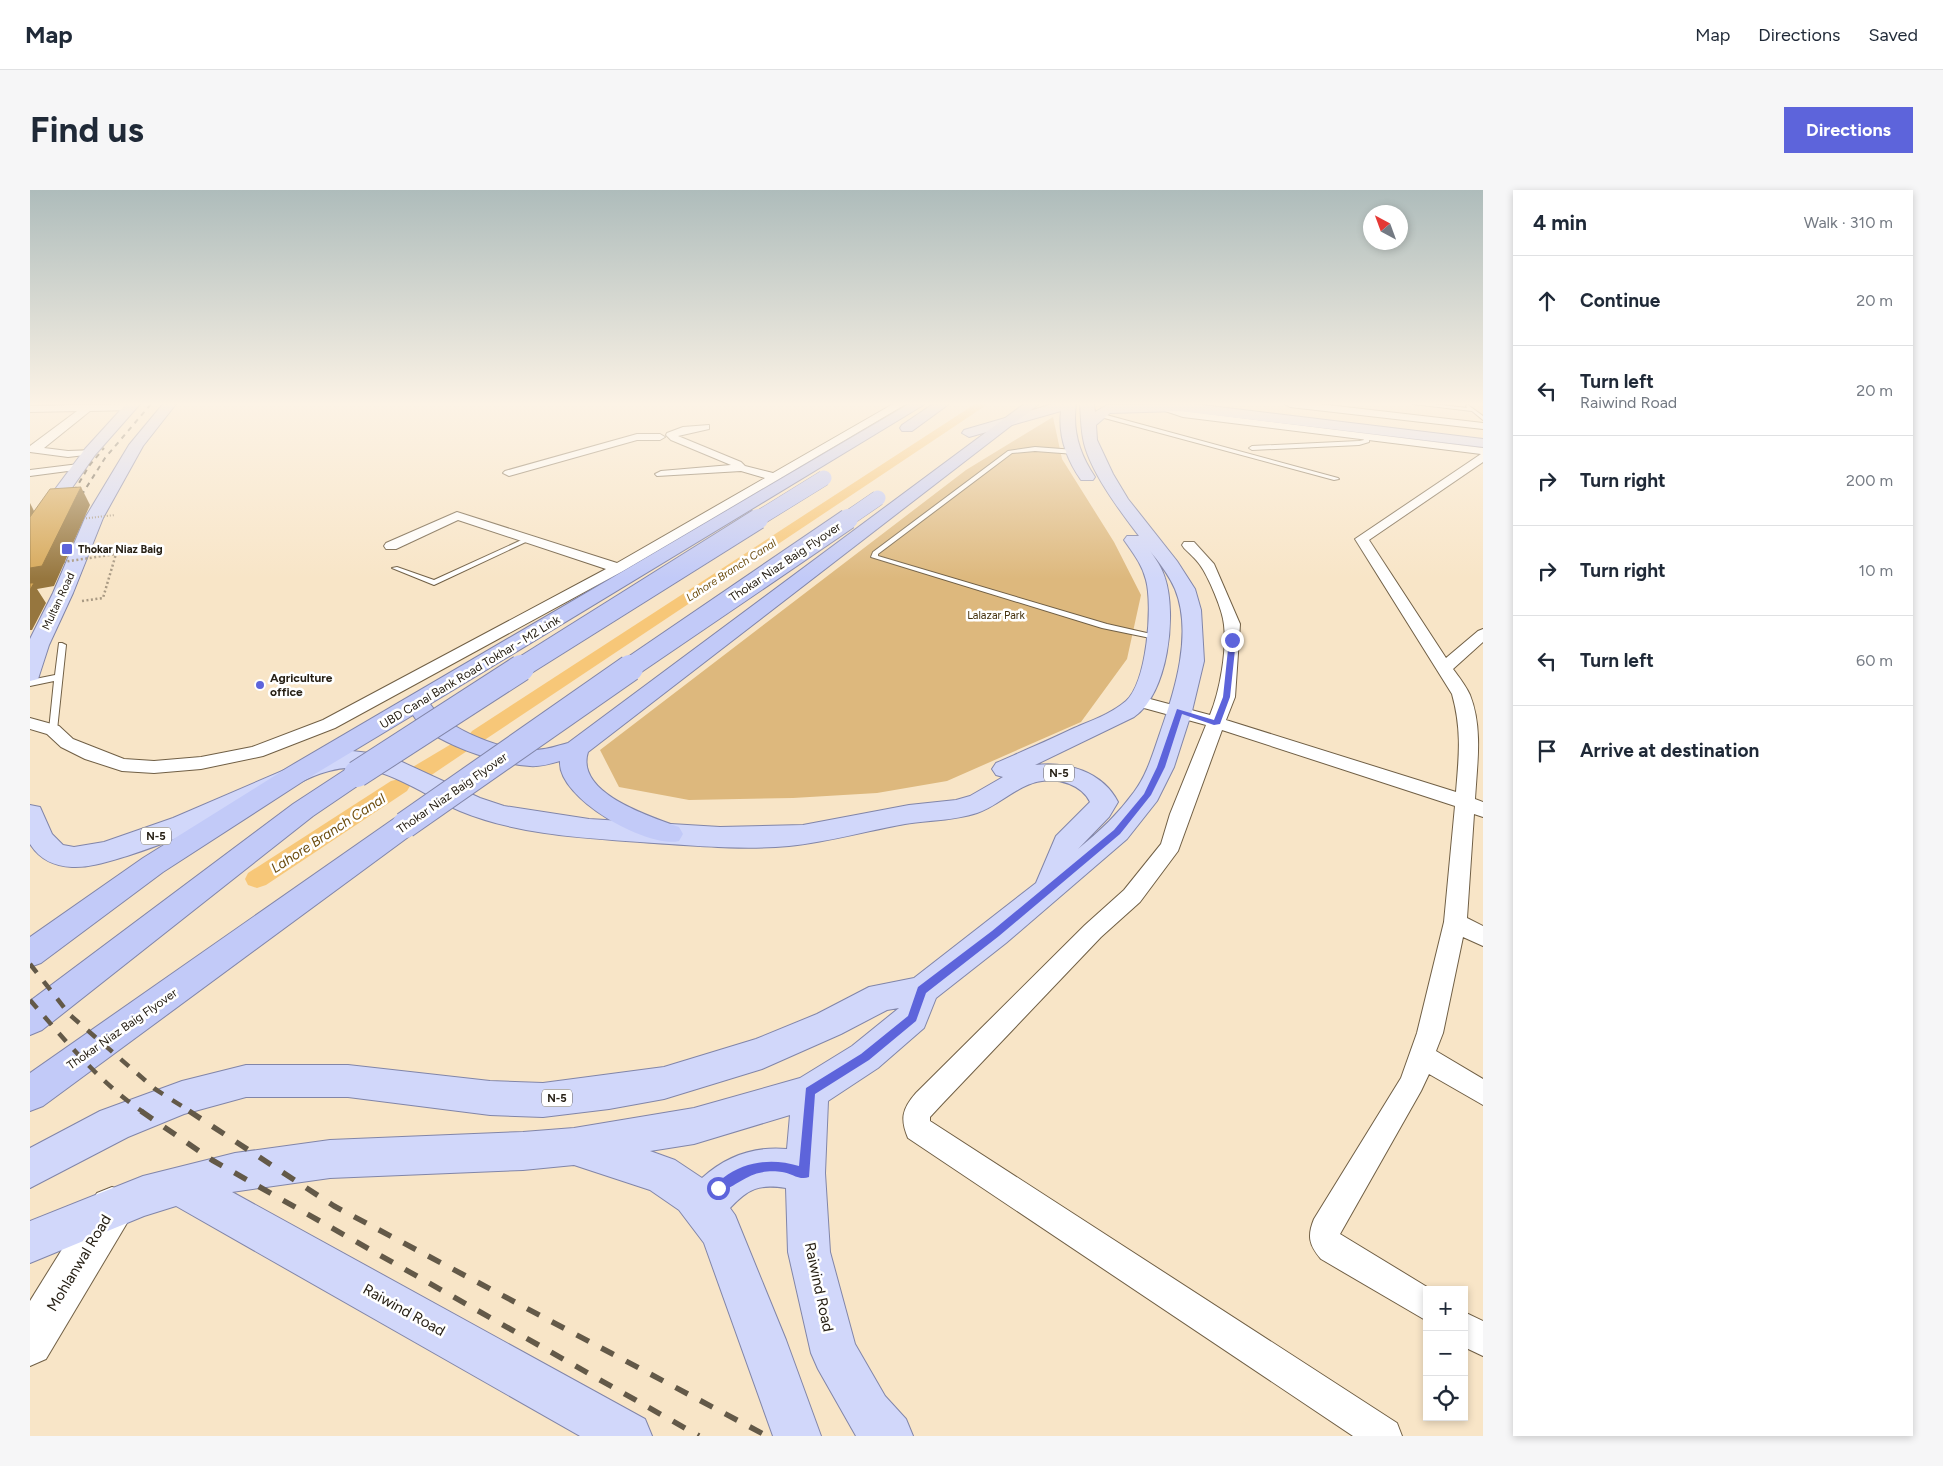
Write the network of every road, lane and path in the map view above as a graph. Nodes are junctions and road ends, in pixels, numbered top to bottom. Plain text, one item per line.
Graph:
1 (83, 462) edge
2 (125, 462) edge
3 (547, 462) edge
4 (732, 462) edge
5 (800, 462) edge
6 (822, 462) edge
7 (948, 462) edge
8 (996, 462) edge
9 (1078, 462) edge
10 (1099, 462) edge
11 (1271, 462) edge
12 (1468, 462) edge
13 (79, 467) junction
14 (740, 468) junction
15 (30, 473) edge
16 (508, 473) dead end
17 (661, 474) dead end
18 (829, 475) dead end
19 (774, 477) junction
20 (1336, 479) dead end
21 (885, 493) dead end
22 (115, 515) dead end
23 (77, 519) edge
24 (30, 535) edge
25 (528, 538) junction
26 (1189, 545) dead end
27 (391, 546) dead end
28 (59, 563) dead end
29 (395, 568) dead end
30 (618, 568) junction
31 (104, 590) dead end
32 (63, 593) junction
33 (38, 596) dead end
34 (1483, 634) edge
35 (1157, 638) junction
36 (62, 645) dead end
37 (1444, 668) junction
38 (30, 674) edge
39 (59, 676) junction
40 (30, 683) edge
41 (1139, 701) junction
42 (421, 702) junction
43 (1180, 711) junction
44 (30, 723) edge
45 (1216, 724) junction
46 (53, 730) junction
47 (577, 748) junction
48 (296, 774) junction
49 (1474, 806) edge
50 (30, 814) edge
51 (908, 814) junction
52 (669, 834) junction
53 (1049, 888) junction
54 (1455, 922) junction
55 (1483, 937) edge
56 (30, 954) edge
57 (922, 990) junction
58 (30, 1020) edge
59 (1422, 1056) junction
60 (810, 1092) junction
61 (1483, 1093) edge
62 (30, 1094) edge
63 (574, 1146) junction
64 (30, 1169) edge
65 (805, 1173) junction
66 (179, 1185) junction
67 (112, 1208) junction
68 (704, 1208) junction
69 (30, 1242) edge
70 (1423, 1303) edge
71 (1468, 1330) edge
72 (1483, 1339) edge
73 (30, 1343) edge
74 (628, 1436) edge
75 (797, 1436) edge
76 (888, 1436) edge
77 (1384, 1436) edge

1 - 13 main road
2 - 32 main road, Multan Road
3 - 16 street
4 - 14 street
5 - 19 street
6 - 42 highway, UBD Canal Bank Road Tokhar - M2 Link
7 - 47 highway
8 - 35 lane
9 - 35 main road
10 - 43 main road
11 - 20 lane
12 - 37 street
13 - 15 street
13 - 24 main road
14 - 17 street
14 - 19 street
18 - 58 highway, bridge
19 - 30 street
21 - 62 highway, Thokar Niaz Baig Flyover, bridge
22 - 23 path, bridge
25 - 27 street
25 - 29 lane
25 - 30 street
26 - 45 street
28 - 31 path, bridge
30 - 46 street
32 - 33 main road
32 - 38 main road, Multan Road
34 - 37 street
35 - 41 main road
36 - 39 lane
37 - 49 street
39 - 40 lane
39 - 46 lane
41 - 43 street
41 - 51 main road
42 - 47 highway
42 - 48 highway, UBD Canal Bank Road Tokhar - M2 Link
43 - 45 street
43 - 53 main road
44 - 46 street
45 - 49 street
45 - 77 street
47 - 52 highway
48 - 50 main road, N-5
48 - 52 main road, N-5, bridge
48 - 56 highway, UBD Canal Bank Road Tokhar - M2 Link
49 - 54 street
51 - 52 main road, N-5
51 - 53 main road, N-5
53 - 57 main road, N-5
54 - 55 street
54 - 59 street
57 - 60 main road
57 - 64 main road, N-5
59 - 61 street
59 - 70 street
60 - 63 main road
60 - 65 main road, Raiwind Road
63 - 66 main road
63 - 68 main road
65 - 68 main road
65 - 76 main road, Raiwind Road
66 - 67 main road
66 - 74 main road, Raiwind Road
67 - 69 main road
67 - 73 main road, Mohlanwal Road
68 - 75 main road
71 - 72 street

